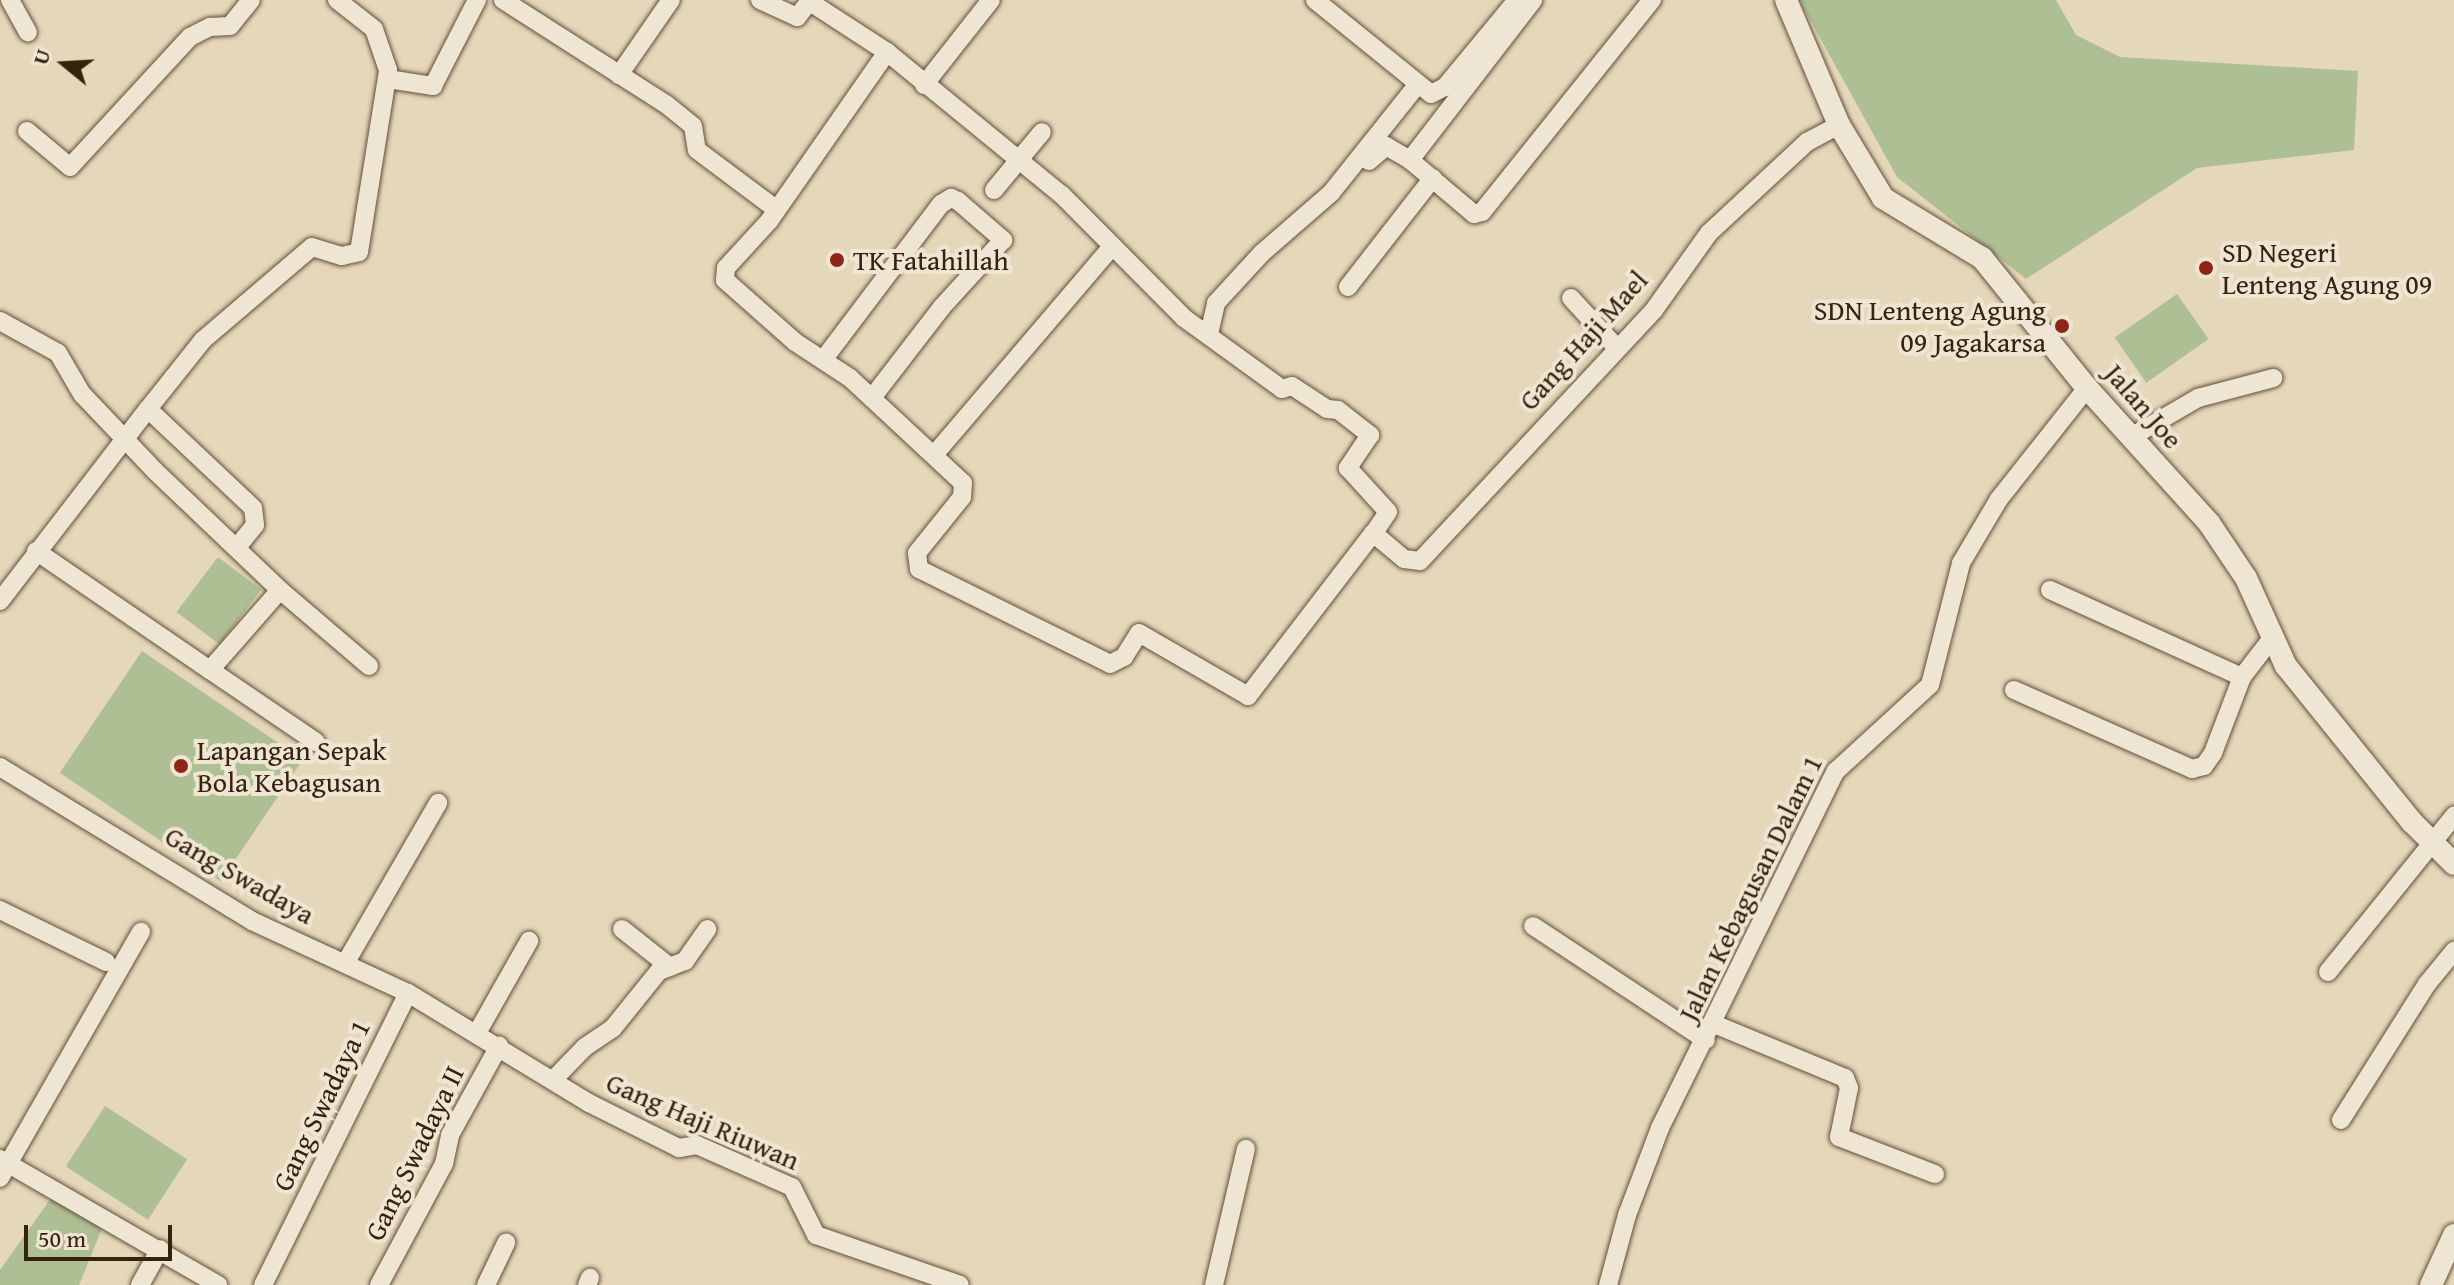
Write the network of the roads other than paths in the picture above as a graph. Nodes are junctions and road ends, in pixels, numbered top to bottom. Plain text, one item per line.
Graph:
1 (10, 0) edge
2 (251, 0) edge
3 (337, 0) edge
4 (477, 0) edge
5 (503, 0) edge
6 (671, 0) edge
7 (760, 0) edge
8 (991, 0) edge
9 (1315, 0) edge
10 (1517, 0) edge
11 (1533, 0) edge
12 (1652, 0) edge
13 (1786, 0) edge
14 (810, 1) edge
15 (366, 8) edge
16 (28, 32) dead end
17 (887, 52) junction
18 (619, 75) junction
19 (388, 79) junction
20 (1418, 84) junction
21 (924, 85) junction
22 (1839, 125) junction
23 (27, 131) dead end
24 (1042, 132) dead end
25 (1410, 160) junction
26 (1019, 161) junction
27 (1433, 178) junction
28 (994, 190) dead end
29 (776, 209) junction
30 (1322, 217) dead end
31 (1111, 248) junction
32 (1348, 287) dead end
33 (1571, 298) dead end
34 (0, 321) edge
35 (1209, 334) junction
36 (1617, 348) junction
37 (823, 360) junction
38 (2273, 378) dead end
39 (2087, 388) junction
40 (872, 398) junction
41 (148, 409) junction
42 (122, 437) junction
43 (2131, 437) junction
44 (934, 455) junction
45 (1372, 534) junction
46 (237, 547) junction
47 (36, 551) junction
48 (280, 590) junction
49 (2050, 590) dead end
50 (0, 601) edge
51 (2272, 638) junction
52 (369, 666) dead end
53 (210, 670) junction
54 (2242, 677) junction
55 (2014, 690) dead end
56 (316, 742) dead end
57 (0, 767) edge
58 (438, 803) dead end
59 (2454, 816) edge
60 (2428, 848) junction
61 (2454, 864) edge
62 (0, 910) edge
63 (1533, 926) dead end
64 (622, 929) dead end
65 (707, 929) dead end
66 (141, 932) dead end
67 (529, 941) dead end
68 (2454, 951) edge
69 (106, 962) dead end
70 (346, 962) junction
71 (670, 967) junction
72 (2328, 972) dead end
73 (408, 993) junction
74 (1710, 1032) junction
75 (477, 1033) junction
76 (499, 1046) junction
77 (553, 1080) junction
78 (2341, 1120) dead end
79 (1246, 1149) dead end
80 (3, 1166) edge
81 (1935, 1174) dead end
82 (2454, 1235) edge
83 (506, 1243) dead end
84 (160, 1249) junction
85 (209, 1282) edge
86 (140, 1285) edge
87 (263, 1285) edge
88 (379, 1285) edge
89 (486, 1285) edge
90 (960, 1285) edge
91 (1214, 1285) edge
92 (1608, 1285) edge
93 (2431, 1285) edge

1 - 16 street
2 - 23 street
3 - 15 street
4 - 19 street
5 - 18 street
6 - 18 street
7 - 14 street
8 - 21 street
9 - 20 street
10 - 20 street
11 - 25 street
12 - 27 street
13 - 22 street, Jalan Joe
14 - 17 street
15 - 19 street
17 - 21 street
17 - 29 street
18 - 29 street
19 - 41 street
20 - 35 street
21 - 26 street
22 - 36 street, Gang Haji Mael
22 - 39 street, Jalan Joe
24 - 26 street
25 - 27 street
25 - 30 street
26 - 28 street
26 - 31 street
27 - 32 street
29 - 37 street
31 - 35 street
31 - 44 street
33 - 36 street
34 - 42 street
35 - 45 street
36 - 45 street, Gang Haji Mael
37 - 40 street
37 - 40 street
38 - 43 street
39 - 43 street, Jalan Joe
39 - 74 street, Jalan Kebagusan Dalam 1
40 - 44 street
41 - 42 street
41 - 46 street
42 - 46 street
42 - 47 street
43 - 51 street, Jalan Joe
44 - 45 street
46 - 48 street
47 - 50 street
47 - 53 street
48 - 52 street
48 - 53 street
49 - 54 street
51 - 54 street
51 - 60 street, Jalan Joe
53 - 56 street
54 - 55 street
57 - 70 street, Gang Swadaya
58 - 70 street
59 - 60 street
60 - 61 street, Jalan Joe
60 - 72 street
62 - 69 street
63 - 74 street
64 - 71 street
65 - 71 street
66 - 80 street
67 - 75 street
68 - 78 street
70 - 73 street, Gang Swadaya
71 - 77 street
73 - 75 street, Gang Swadaya
73 - 87 street, Gang Swadaya 1
74 - 81 street
74 - 92 street, Jalan Kebagusan Dalam 1
75 - 76 street, Gang Swadaya
76 - 77 street, Gang Haji Riuwan
76 - 88 street, Gang Swadaya II
77 - 90 street, Gang Haji Riuwan
79 - 91 street
80 - 84 street
82 - 93 street
83 - 89 street
84 - 85 street
84 - 86 street

